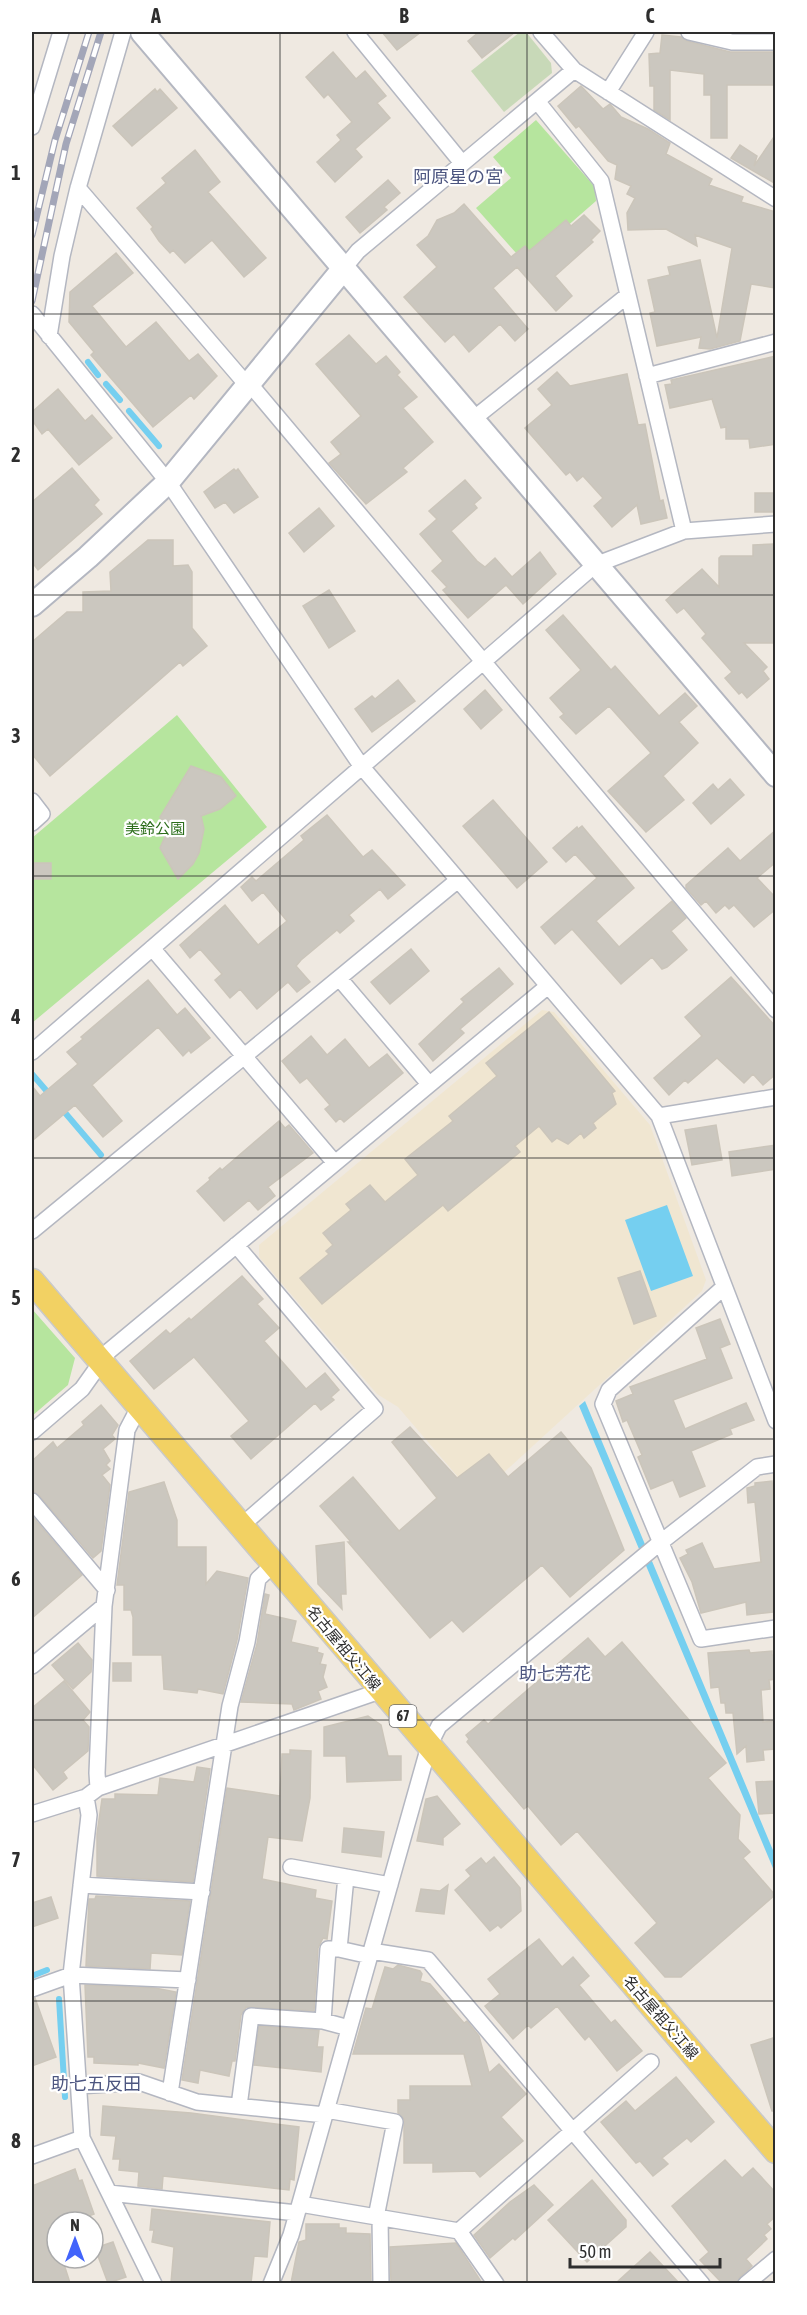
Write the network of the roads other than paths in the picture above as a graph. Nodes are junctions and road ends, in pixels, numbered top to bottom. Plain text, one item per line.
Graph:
1 (60, 32) edge
2 (123, 32) edge
3 (142, 32) edge
4 (355, 32) edge
5 (540, 32) edge
6 (646, 32) edge
7 (689, 32) edge
8 (776, 42) edge
9 (574, 70) junction
10 (608, 92) junction
11 (537, 101) junction
12 (32, 128) edge
13 (462, 163) junction
14 (78, 188) junction
15 (776, 199) edge
16 (344, 268) junction
17 (628, 295) junction
18 (32, 314) edge
19 (50, 336) junction
20 (776, 342) edge
21 (647, 376) junction
22 (248, 384) junction
23 (472, 420) junction
24 (168, 482) junction
25 (776, 524) edge
26 (684, 531) junction
27 (595, 565) junction
28 (32, 605) edge
29 (483, 662) junction
30 (362, 767) junction
31 (776, 775) edge
32 (32, 801) edge
33 (32, 823) edge
34 (458, 880) junction
35 (152, 948) junction
36 (339, 978) junction
37 (548, 986) junction
38 (776, 1010) edge
39 (32, 1052) edge
40 (244, 1055) junction
41 (429, 1084) junction
42 (776, 1097) edge
43 (659, 1116) junction
44 (335, 1163) junction
45 (32, 1231) edge
46 (236, 1245) junction
47 (32, 1281) edge
48 (724, 1287) junction
49 (102, 1363) junction
50 (139, 1407) junction
51 (776, 1421) edge
52 (32, 1432) edge
53 (776, 1464) edge
54 (32, 1502) edge
55 (242, 1526) junction
56 (658, 1544) junction
57 (274, 1564) junction
58 (107, 1590) junction
59 (105, 1606) junction
60 (776, 1628) edge
61 (32, 1666) edge
62 (380, 1691) junction
63 (224, 1745) junction
64 (429, 1746) junction
65 (92, 1793) junction
66 (32, 1814) edge
67 (291, 1867) dead end
68 (346, 1876) junction
69 (81, 1885) junction
70 (390, 1885) junction
71 (202, 1892) junction
72 (339, 1949) junction
73 (370, 1954) junction
74 (71, 1975) junction
75 (188, 1980) junction
76 (32, 1989) edge
77 (323, 2021) junction
78 (349, 2028) junction
79 (651, 2062) dead end
80 (78, 2086) junction
81 (170, 2093) junction
82 (239, 2106) junction
83 (326, 2112) junction
84 (573, 2132) junction
85 (82, 2138) junction
86 (776, 2151) edge
87 (32, 2156) edge
88 (109, 2193) junction
89 (299, 2209) junction
90 (378, 2217) junction
91 (459, 2231) junction
92 (776, 2259) edge
93 (154, 2283) edge
94 (271, 2283) edge
95 (381, 2283) edge
96 (496, 2283) edge
97 (700, 2283) edge
98 (746, 2283) edge

1 - 12 street
2 - 14 street
3 - 16 street
4 - 13 street
5 - 9 street
6 - 10 street
7 - 8 street
9 - 10 street
9 - 11 street
10 - 15 street
11 - 13 street
11 - 17 street
13 - 16 street
14 - 19 street
14 - 22 street
16 - 22 street
16 - 23 street
17 - 21 street
17 - 23 street
18 - 19 street
19 - 24 street
20 - 21 street
21 - 26 street
22 - 24 street
22 - 29 street
23 - 27 street
24 - 28 street
24 - 30 street
25 - 26 street
26 - 27 street
27 - 29 street
27 - 31 street
29 - 30 street
29 - 38 street
30 - 34 street
30 - 35 street
32 - 33 street
34 - 36 street
34 - 37 street
35 - 39 street
35 - 40 street
36 - 40 street
36 - 41 street
37 - 41 street
37 - 43 street
40 - 44 street
40 - 45 street
41 - 44 street
42 - 43 street
43 - 48 street
44 - 46 street
46 - 49 street
46 - 55 street
47 - 49 main road, 名古屋祖父江線 / 67
48 - 51 street
48 - 56 street
49 - 50 main road, 名古屋祖父江線 / 67
49 - 52 street
50 - 55 main road, 名古屋祖父江線 / 67
50 - 58 street
53 - 56 street
54 - 58 street
55 - 57 main road, 名古屋祖父江線 / 67
56 - 60 street
56 - 64 street
57 - 62 main road, 名古屋祖父江線 / 67
57 - 63 street
58 - 59 street
59 - 61 street
59 - 65 street
62 - 63 street
62 - 64 main road, 名古屋祖父江線 / 67
63 - 65 street
63 - 71 street
64 - 70 street
64 - 86 main road, 名古屋祖父江線 / 67
65 - 66 street
65 - 69 street
67 - 68 street
68 - 70 street
68 - 72 street
69 - 71 street
69 - 74 street
70 - 73 street
71 - 75 street
72 - 73 street
72 - 77 street
73 - 78 street
73 - 84 street
74 - 75 street
74 - 76 street
74 - 80 street
75 - 81 street
77 - 78 street
77 - 82 street
78 - 83 street
79 - 84 street
80 - 81 street
80 - 85 street
81 - 82 street
82 - 83 street
83 - 89 street
83 - 90 street
84 - 91 street
84 - 97 street
85 - 87 street
85 - 88 street
88 - 89 street
88 - 93 street
89 - 90 street
89 - 94 street
90 - 91 street
90 - 95 street
91 - 96 street
92 - 98 street

